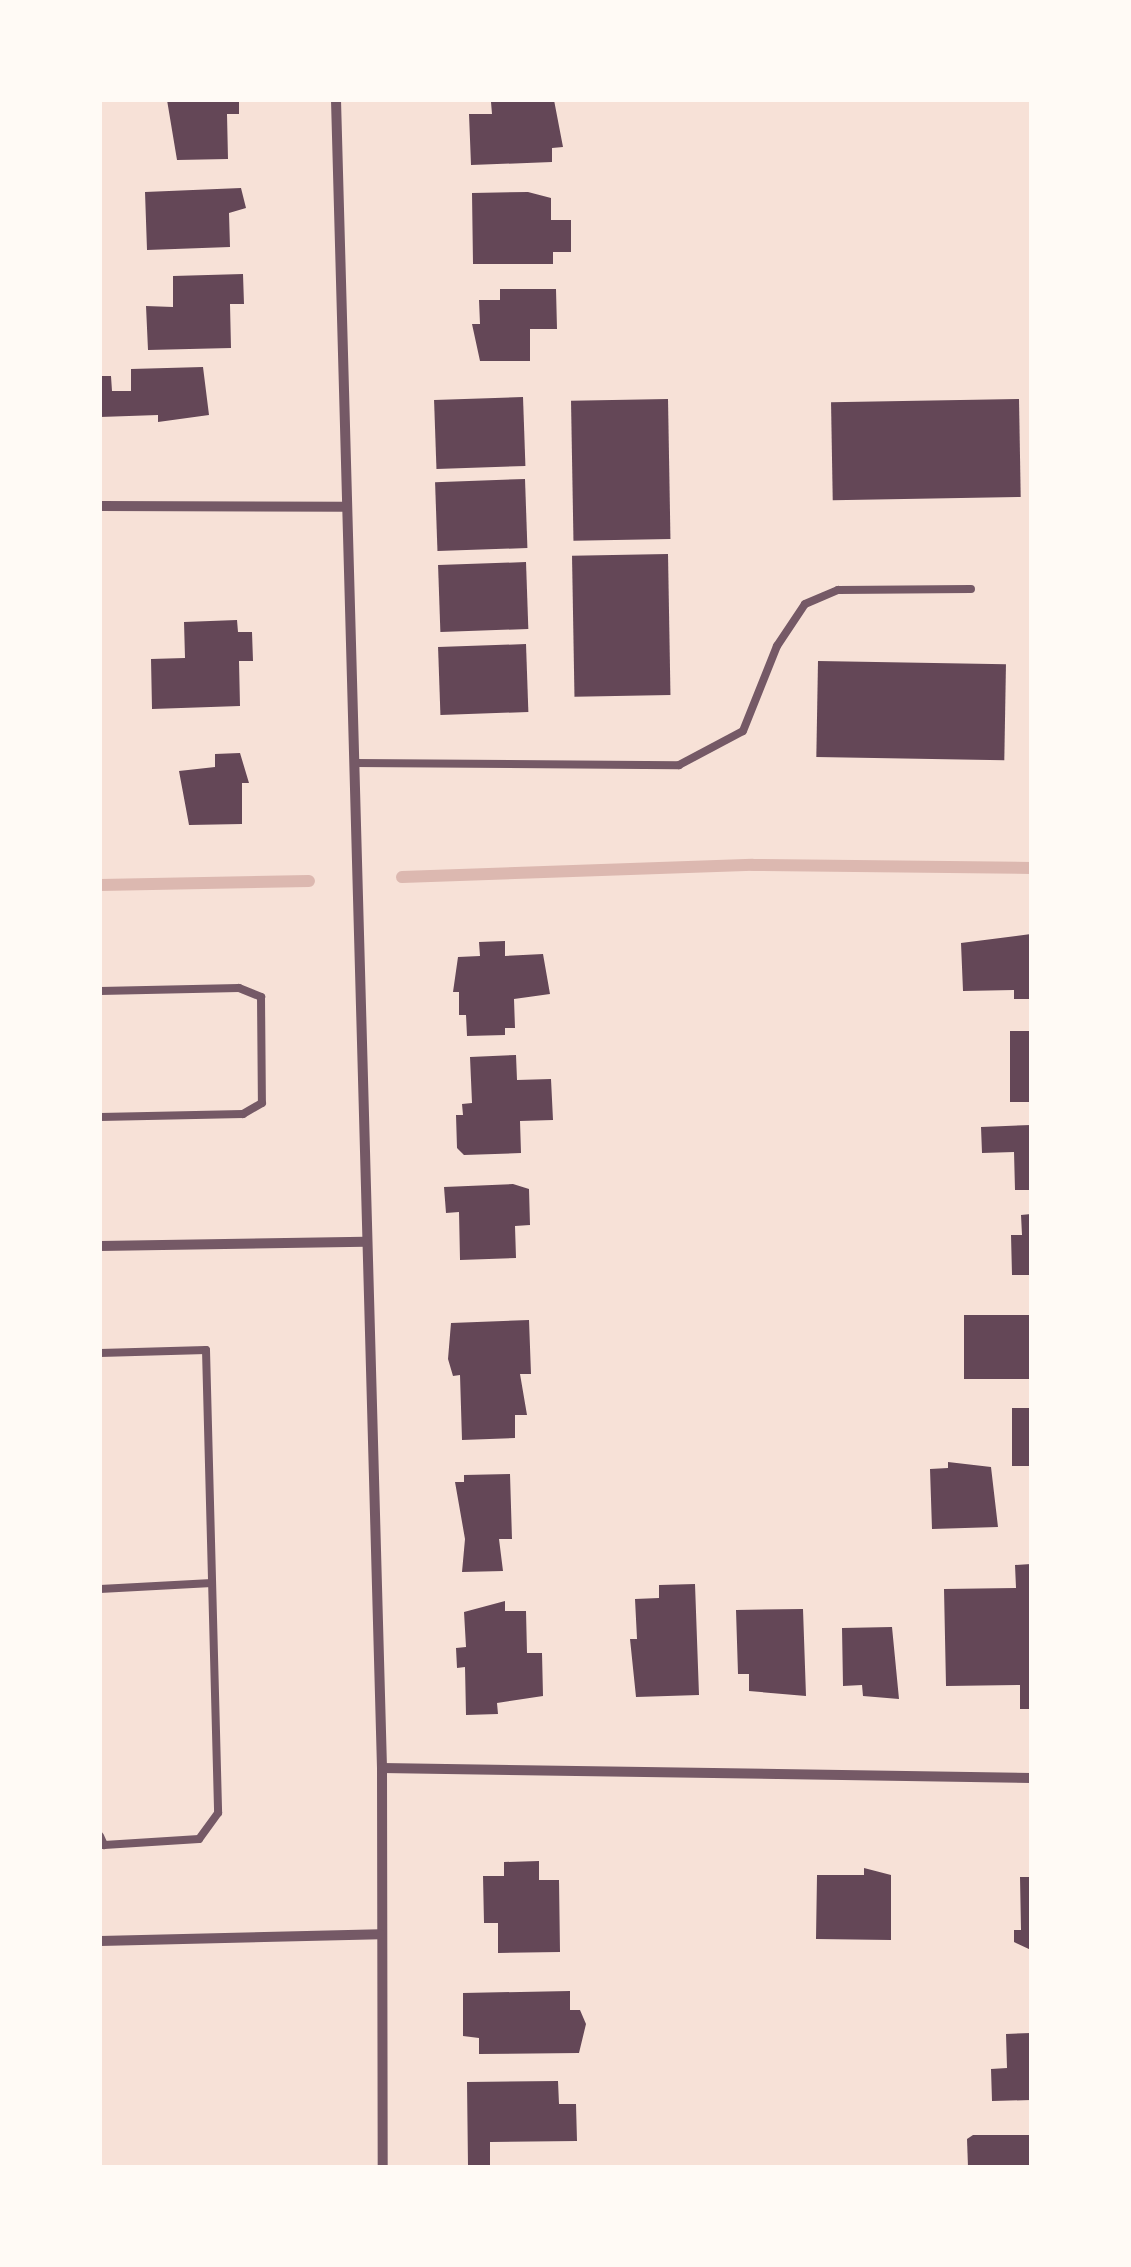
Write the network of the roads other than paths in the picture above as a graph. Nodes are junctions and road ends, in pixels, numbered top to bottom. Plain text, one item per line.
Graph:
1 (336, 100) edge
2 (100, 506) edge
3 (346, 507) junction
4 (971, 590) dead end
5 (354, 764) junction
6 (100, 990) edge
7 (100, 1117) edge
8 (365, 1242) junction
9 (100, 1246) edge
10 (100, 1353) edge
11 (212, 1583) junction
12 (100, 1589) edge
13 (382, 1768) junction
14 (1031, 1778) edge
15 (100, 1836) edge
16 (380, 1934) junction
17 (100, 1940) edge
18 (383, 2167) edge

1 - 3 street
2 - 3 street
3 - 5 street
4 - 5 lane
5 - 8 street
6 - 7 lane
8 - 9 street
8 - 13 street
10 - 11 lane
11 - 12 lane
11 - 15 lane
13 - 14 street
13 - 16 street
16 - 17 street
16 - 18 street

